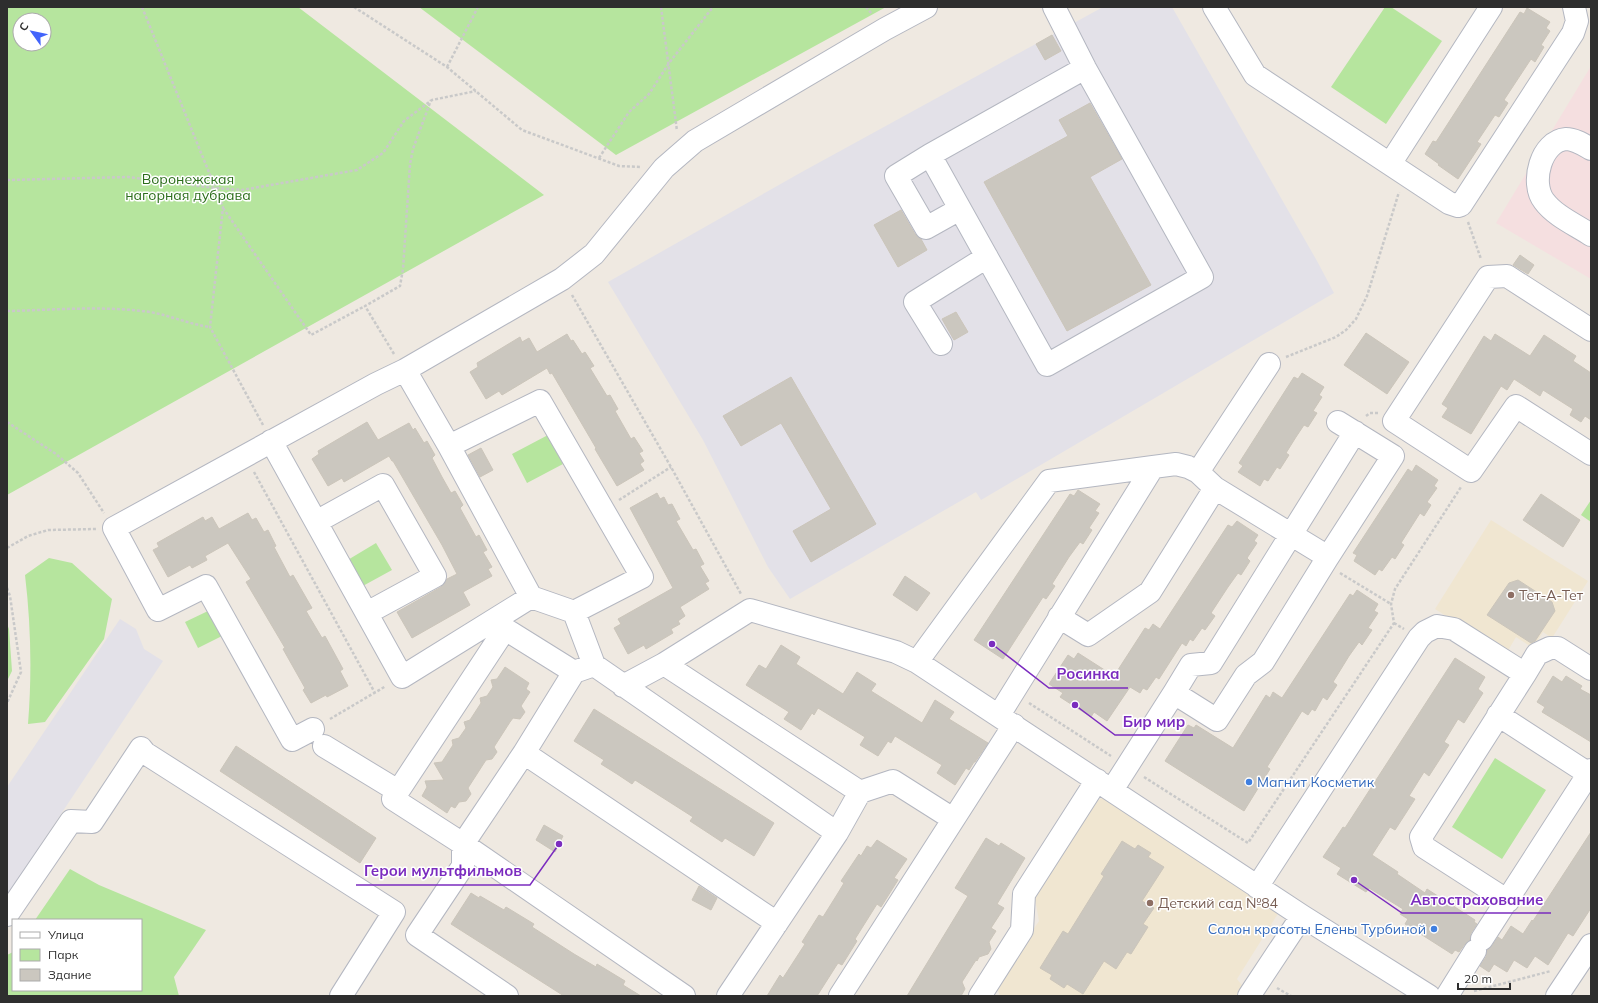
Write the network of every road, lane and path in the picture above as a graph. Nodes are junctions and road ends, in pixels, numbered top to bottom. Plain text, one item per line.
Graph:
1 (142, 7) edge
2 (354, 7) edge
3 (478, 7) edge
4 (661, 7) edge
5 (713, 7) edge
6 (926, 7) edge
7 (1054, 7) edge
8 (1214, 7) edge
9 (1491, 7) edge
10 (1574, 7) edge
11 (668, 63) junction
12 (447, 67) junction
13 (1085, 68) junction
14 (476, 91) junction
15 (432, 100) junction
16 (1591, 149) edge
17 (930, 155) junction
18 (599, 158) junction
19 (672, 162) junction
20 (1397, 169) junction
21 (7, 180) edge
22 (215, 188) junction
23 (1462, 205) junction
24 (223, 207) junction
25 (960, 209) junction
26 (1591, 235) edge
27 (987, 257) junction
28 (1488, 277) junction
29 (562, 279) junction
30 (364, 306) junction
31 (7, 311) edge
32 (210, 327) junction
33 (1591, 330) edge
34 (941, 344) dead end
35 (1269, 364) joint
36 (405, 370) junction
37 (7, 422) edge
38 (271, 441) junction
39 (449, 446) junction
40 (1591, 454) edge
41 (245, 456) junction
42 (671, 467) junction
43 (1153, 467) junction
44 (1198, 472) junction
45 (1471, 472) junction
46 (1215, 488) junction
47 (603, 511) junction
48 (316, 522) junction
49 (114, 528) junction
50 (1292, 534) junction
51 (7, 548) edge
52 (1326, 560) junction
53 (7, 588) edge
54 (531, 597) junction
55 (1391, 604) junction
56 (750, 610) junction
57 (574, 612) junction
58 (367, 614) junction
59 (1059, 617) junction
60 (501, 623) junction
61 (917, 662) junction
62 (664, 664) junction
63 (584, 669) junction
64 (1591, 669) edge
65 (1525, 674) junction
66 (402, 677) junction
67 (623, 686) junction
68 (375, 693) junction
69 (1174, 693) junction
70 (7, 704) edge
71 (1498, 715) junction
72 (1006, 720) junction
73 (318, 738) junction
74 (524, 753) junction
75 (1590, 772) edge
76 (1104, 785) junction
77 (398, 792) junction
78 (860, 792) junction
79 (953, 819) junction
80 (837, 833) junction
81 (1248, 843) dead end
82 (463, 844) junction
83 (1257, 887) junction
84 (1508, 901) junction
85 (7, 915) edge
86 (1302, 916) junction
87 (776, 923) junction
88 (1591, 945) edge
89 (1578, 964) junction
90 (1449, 992) edge
91 (341, 996) edge
92 (507, 996) edge
93 (684, 996) edge
94 (728, 996) edge
95 (840, 996) edge
96 (980, 996) edge
97 (1249, 996) edge
98 (1429, 996) edge
99 (1557, 996) edge

1 - 22 path
2 - 12 path
3 - 12 path
4 - 11 path
5 - 11 path
6 - 19 street
7 - 13 street
8 - 20 street
9 - 20 street
10 - 23 street
11 - 18 path
11 - 19 path
12 - 14 path
13 - 17 street
13 - 27 street
14 - 15 path
14 - 18 path
15 - 22 path
15 - 30 path
16 - 26 street
17 - 25 street
17 - 25 street
18 - 19 path
19 - 29 street
20 - 23 street
20 - 35 path
21 - 22 path
22 - 24 path
23 - 28 path
24 - 30 path
24 - 32 path
25 - 27 street
27 - 34 street
28 - 33 street
28 - 45 street
29 - 36 street
29 - 42 path
30 - 36 path
31 - 32 path
32 - 38 path
35 - 44 street
36 - 38 street
36 - 39 street
37 - 49 path
38 - 41 street
38 - 48 street
39 - 47 street
39 - 54 street
40 - 45 street
41 - 49 street
41 - 68 path
42 - 47 path
42 - 56 path
43 - 44 street
43 - 59 street
43 - 61 street
44 - 46 street
45 - 55 path
46 - 50 street
46 - 59 street
47 - 57 street
48 - 58 street
48 - 58 street
49 - 51 path
49 - 73 street
50 - 52 street
50 - 52 street
50 - 69 street
52 - 55 path
52 - 69 street
53 - 70 path
54 - 57 street
54 - 60 street
55 - 81 path
56 - 61 street
56 - 62 street
57 - 63 street
58 - 66 street
59 - 72 street
60 - 63 street
60 - 66 street
60 - 77 street
61 - 72 street
62 - 67 street
62 - 78 street
63 - 67 street
63 - 74 street
64 - 65 street
65 - 71 street
65 - 83 street
66 - 68 path
67 - 80 street
68 - 73 path
69 - 76 street
71 - 75 street
71 - 84 street
72 - 76 street
72 - 79 street
73 - 77 street
74 - 82 street
74 - 87 street
75 - 84 street
76 - 83 street
76 - 96 street
77 - 82 street
78 - 79 street
78 - 80 street
79 - 95 street
80 - 87 street
82 - 92 street
82 - 93 street
83 - 86 street
84 - 90 street
85 - 91 street
86 - 97 street
86 - 98 street
87 - 94 street
88 - 89 street
89 - 90 path
89 - 99 street

